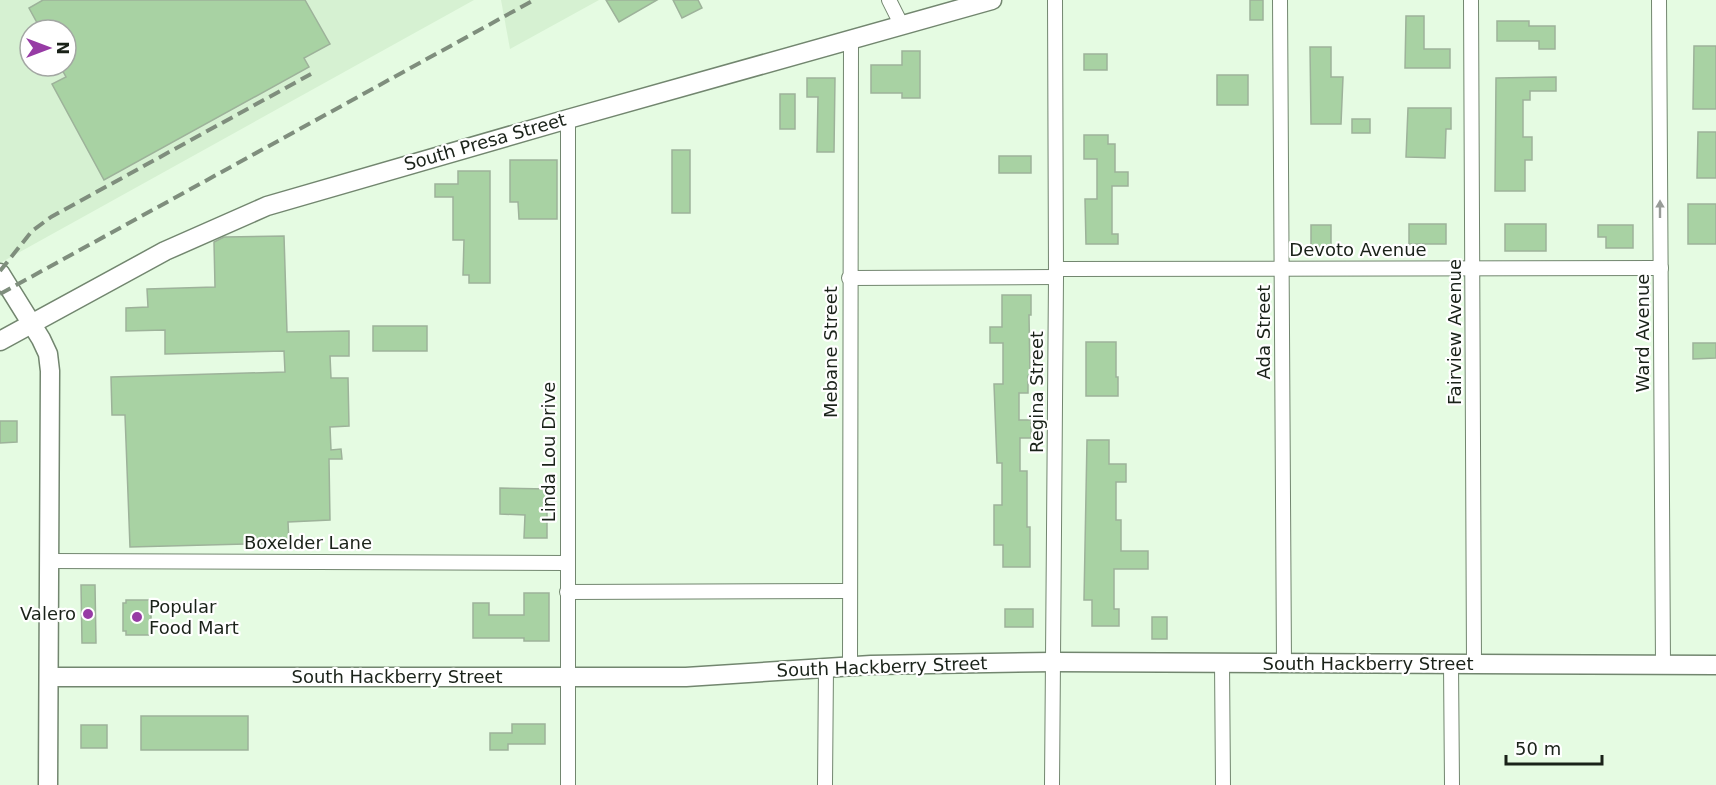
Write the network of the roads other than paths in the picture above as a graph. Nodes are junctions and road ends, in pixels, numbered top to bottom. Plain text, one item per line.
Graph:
1 (889, 0) edge
2 (992, 0) edge
3 (1055, 0) edge
4 (1280, 0) edge
5 (1471, 0) edge
6 (1659, 0) edge
7 (902, 26) junction
8 (851, 39) junction
9 (568, 119) junction
10 (1473, 267) junction
11 (1282, 268) junction
12 (1661, 268) junction
13 (0, 273) edge
14 (1056, 273) junction
15 (849, 278) junction
16 (31, 324) junction
17 (0, 341) edge
18 (49, 561) junction
19 (567, 563) junction
20 (850, 591) junction
21 (567, 592) junction
22 (1053, 662) junction
23 (1222, 662) junction
24 (1284, 663) junction
25 (1451, 664) junction
26 (1474, 664) junction
27 (1716, 665) edge
28 (850, 666) junction
29 (1663, 666) junction
30 (826, 667) junction
31 (49, 677) junction
32 (568, 678) junction
33 (48, 785) edge
34 (568, 785) edge
35 (825, 785) edge
36 (1052, 785) edge
37 (1223, 785) edge
38 (1452, 785) edge

1 - 7 street
2 - 7 main road, South Presa Street
3 - 14 street, Regina Street
4 - 11 street, Ada Street
5 - 10 street, Fairview Avenue
12 -> 6 street, Ward Avenue
7 - 8 main road, South Presa Street
8 - 9 main road, South Presa Street
8 - 15 street, Mebane Street
9 - 16 main road, South Presa Street
9 - 19 street, Linda Lou Drive
10 - 11 street, Devoto Avenue
10 - 12 street, Devoto Avenue
10 - 26 street, Fairview Avenue
11 - 14 street, Devoto Avenue
11 - 24 street, Ada Street
12 - 29 street, Ward Avenue
13 - 16 main road
14 - 15 street, Devoto Avenue
14 - 22 street, Regina Street
15 - 20 street, Mebane Street
16 - 17 main road, South Presa Street
16 - 18 main road
18 - 19 street, Boxelder Lane
18 - 31 main road
19 - 21 street, Linda Lou Drive
20 - 21 street
20 - 28 street, Mebane Street
21 - 32 street, Linda Lou Drive
22 - 23 main road, South Hackberry Street
22 - 28 main road, South Hackberry Street
22 - 36 street, Regina Street
23 - 24 main road, South Hackberry Street
23 - 37 street
24 - 25 main road, South Hackberry Street
25 - 26 main road, South Hackberry Street
25 - 38 street
26 - 29 main road, South Hackberry Street
27 - 29 main road, South Hackberry Street
28 - 30 main road, South Hackberry Street
30 - 32 main road, South Hackberry Street
30 - 35 street
31 - 32 main road, South Hackberry Street
31 - 33 main road
32 - 34 street, Linda Lou Drive

